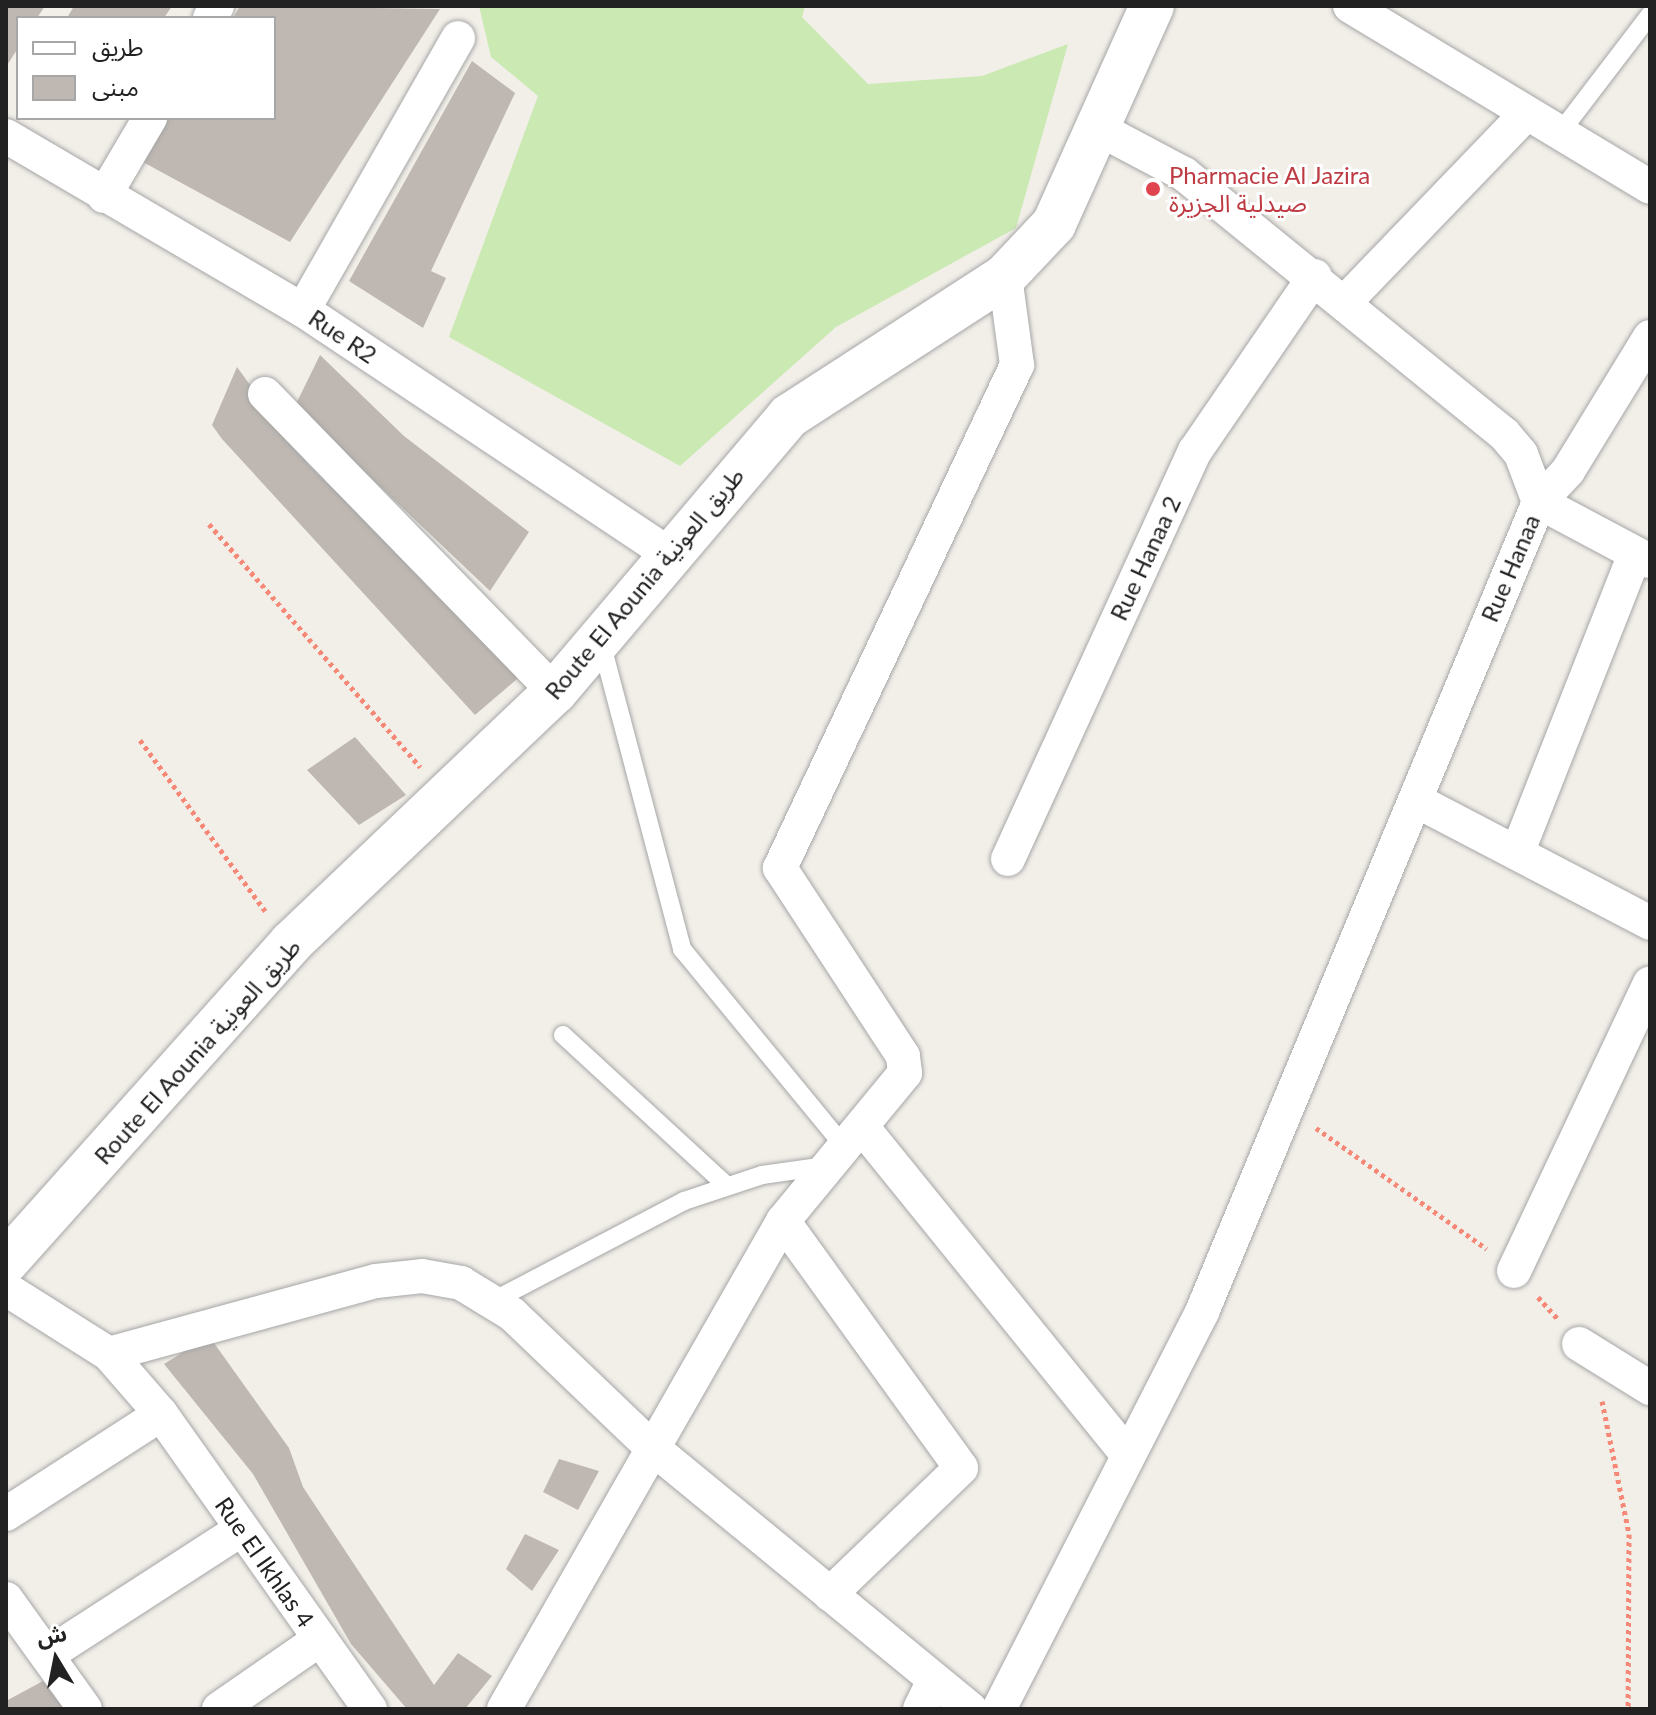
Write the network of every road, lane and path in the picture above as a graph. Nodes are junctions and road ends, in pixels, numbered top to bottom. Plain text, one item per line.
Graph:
1 (1152, 6) edge
2 (1350, 6) edge
3 (1650, 15) edge
4 (458, 38) dead end
5 (1527, 113) junction
6 (149, 120) edge
7 (1099, 129) junction
8 (1559, 134) junction
9 (6, 136) edge
10 (1650, 187) edge
11 (104, 196) junction
12 (1005, 276) junction
13 (1315, 276) junction
14 (1345, 302) junction
15 (303, 310) junction
16 (1650, 337) edge
17 (265, 394) dead end
18 (1539, 502) junction
19 (209, 524) dead end
20 (669, 554) junction
21 (1642, 559) edge
22 (601, 642) junction
23 (555, 692) junction
24 (140, 740) dead end
25 (447, 798) junction
26 (1417, 801) junction
27 (1518, 851) junction
28 (1008, 859) dead end
29 (1650, 923) edge
30 (291, 943) junction
31 (1650, 983) edge
32 (563, 1035) dead end
33 (1284, 1108) junction
34 (847, 1148) junction
35 (726, 1185) junction
36 (783, 1221) junction
37 (6, 1262) edge
38 (1514, 1271) junction
39 (6, 1289) edge
40 (491, 1302) junction
41 (1579, 1344) junction
42 (109, 1354) junction
43 (1650, 1388) edge
44 (161, 1414) junction
45 (649, 1445) junction
46 (1126, 1453) junction
47 (6, 1514) edge
48 (242, 1529) junction
49 (830, 1594) junction
50 (6, 1599) edge
51 (320, 1639) junction
52 (47, 1655) junction
53 (927, 1694) edge
54 (85, 1709) edge
55 (219, 1709) edge
56 (370, 1709) edge
57 (504, 1709) edge
58 (970, 1709) edge
59 (999, 1709) edge
60 (1628, 1709) edge

1 - 7 street, Route El Aounia طريق العونية
2 - 5 street
3 - 8 lane
4 - 15 street
5 - 8 street
5 - 14 street
6 - 11 street
7 - 12 street, Route El Aounia طريق العونية
7 - 13 street, Rue Hanaa
8 - 10 street
9 - 11 street, Rue R2
11 - 15 street, Rue R2
12 - 20 street, Route El Aounia طريق العونية
12 - 34 street
13 - 14 street, Rue Hanaa
13 - 28 street, Rue Hanaa 2
14 - 18 street, Rue Hanaa
15 - 20 street, Rue R2
16 - 18 street
17 - 23 street
18 - 21 street
18 - 26 street, Rue Hanaa
19 - 25 path
20 - 22 street, Route El Aounia طريق العونية
21 - 27 street
22 - 23 street, Route El Aounia طريق العونية
22 - 34 lane
23 - 25 street, Route El Aounia طريق العونية
24 - 30 path
25 - 30 street, Route El Aounia طريق العونية
26 - 27 street
26 - 33 street, Rue Hanaa
27 - 29 street
30 - 37 street, Route El Aounia طريق العونية
31 - 38 street
32 - 35 lane
33 - 38 path
33 - 46 street, Rue Hanaa
34 - 35 lane
34 - 36 street
34 - 46 street
35 - 40 lane
36 - 45 street
36 - 49 street
38 - 41 path
39 - 42 street, Rue El Ikhlas 4
40 - 42 street
40 - 45 street
41 - 43 street
41 - 60 path
42 - 44 street, Rue El Ikhlas 4
44 - 47 street
44 - 48 street, Rue El Ikhlas 4
45 - 49 street
45 - 57 street
46 - 59 street, Rue Hanaa
48 - 51 street, Rue El Ikhlas 4
48 - 52 street
49 - 53 street
50 - 52 street
51 - 55 street
51 - 56 street, Rue El Ikhlas 4
52 - 54 street
53 - 58 street

